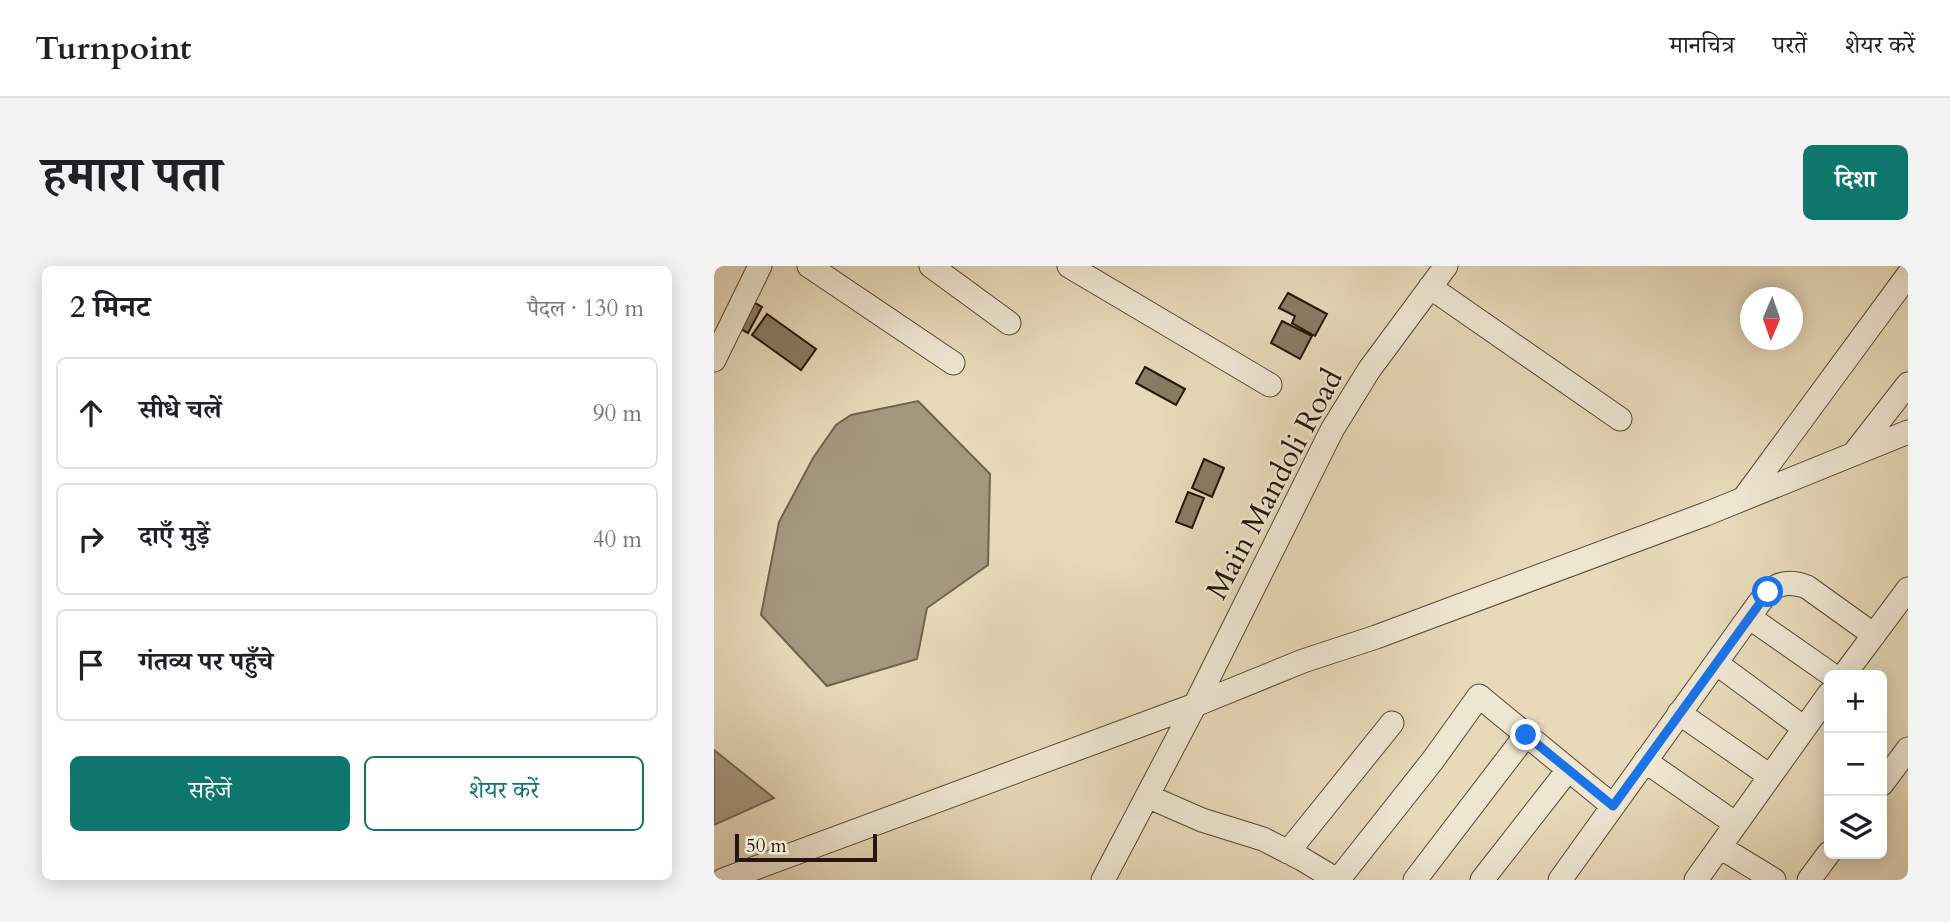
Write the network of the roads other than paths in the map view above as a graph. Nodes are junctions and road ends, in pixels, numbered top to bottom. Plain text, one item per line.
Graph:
1 (761, 266) edge
2 (809, 266) edge
3 (932, 266) edge
4 (1069, 266) edge
5 (1446, 266) edge
6 (1908, 275) edge
7 (1430, 287) junction
8 (1009, 323) dead end
9 (714, 360) edge
10 (953, 363) dead end
11 (1908, 384) edge
12 (1269, 385) dead end
13 (1620, 419) dead end
14 (1908, 432) edge
15 (1855, 452) junction
16 (1743, 499) junction
17 (1908, 589) edge
18 (1749, 617) junction
19 (1874, 635) junction
20 (1716, 663) junction
21 (1825, 670) edge
22 (1847, 670) edge
23 (1824, 701) edge
24 (1195, 705) junction
25 (1679, 713) junction
26 (1392, 723) dead end
27 (1804, 728) junction
28 (1526, 735) junction
29 (1908, 749) edge
30 (1645, 761) junction
31 (1568, 769) junction
32 (1770, 776) junction
33 (1887, 777) edge
34 (1147, 796) junction
35 (1613, 806) junction
36 (1736, 824) junction
37 (1720, 847) junction
38 (1288, 852) junction
39 (1825, 859) edge
40 (723, 880) edge
41 (1103, 880) edge
42 (1337, 880) edge
43 (1415, 880) edge
44 (1482, 880) edge
45 (1560, 880) edge
46 (1696, 880) edge
47 (1773, 880) edge
48 (1809, 880) edge

1 - 9 street
2 - 10 street
3 - 8 street
4 - 12 street
5 - 7 street, Main Mandoli Road
6 - 16 street
7 - 13 street
7 - 24 street, Main Mandoli Road
11 - 15 street
14 - 15 street
15 - 16 street
16 - 24 street
17 - 19 street
18 - 19 street
18 - 20 street
18 - 21 street
19 - 22 street
20 - 25 street
20 - 27 street
23 - 27 street
24 - 34 street, Main Mandoli Road
24 - 40 street
25 - 30 street
25 - 32 street
26 - 38 street
27 - 32 street
28 - 31 street
28 - 42 street
28 - 43 street
29 - 33 street
30 - 35 street
30 - 36 street
31 - 35 street
31 - 44 street
32 - 36 street
34 - 38 street
34 - 41 street, Main Mandoli Road
35 - 45 street
36 - 37 street
37 - 46 street
37 - 47 street
38 - 42 street
39 - 48 street

